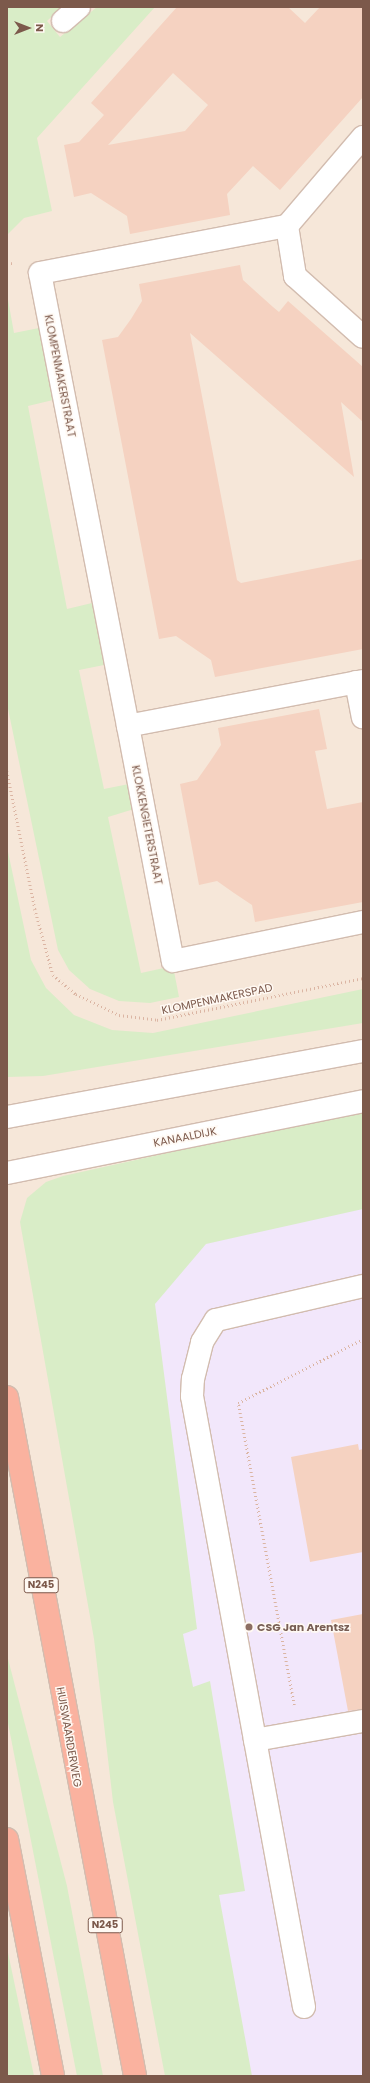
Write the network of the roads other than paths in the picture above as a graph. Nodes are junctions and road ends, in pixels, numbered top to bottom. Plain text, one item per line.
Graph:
1 (363, 137) edge
2 (287, 226) junction
3 (363, 337) edge
4 (360, 682) edge
5 (363, 717) edge
6 (128, 726) junction
7 (363, 922) edge
8 (363, 1051) edge
9 (363, 1101) edge
10 (7, 1117) edge
11 (7, 1173) edge
12 (363, 1286) edge
13 (7, 1397) edge
14 (363, 1721) edge
15 (255, 1740) junction
16 (7, 1839) edge
17 (304, 2007) dead end
18 (53, 2076) edge
19 (135, 2076) edge

1 - 2 street
2 - 3 street
2 - 6 street, KLOMPENMAKERSTRAAT
4 - 5 street
4 - 6 street
6 - 7 street, KLOKKENGIETERSTRAAT
8 - 10 street
9 - 11 street, KANAALDIJK
12 - 15 street
13 - 19 highway, HUISWAARDERWEG / N245
14 - 15 street
15 - 17 street
16 - 18 highway

